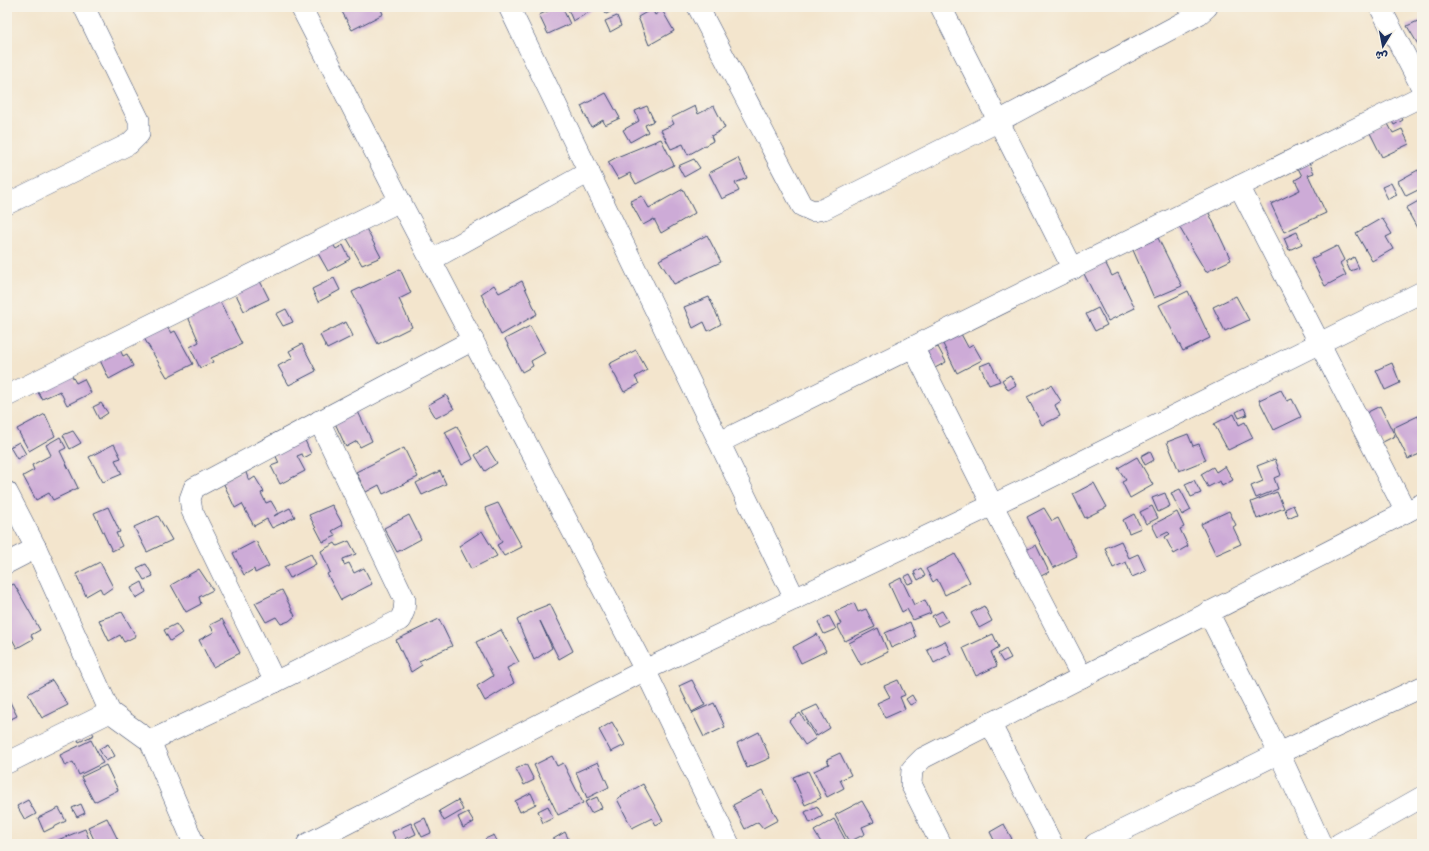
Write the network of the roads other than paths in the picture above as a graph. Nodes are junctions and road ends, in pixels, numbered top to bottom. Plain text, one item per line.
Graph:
1 (84, 7) edge
2 (301, 7) edge
3 (509, 7) edge
4 (698, 7) edge
5 (941, 7) edge
6 (1380, 7) edge
7 (1200, 9) edge
8 (1422, 88) edge
9 (1422, 96) edge
10 (999, 121) junction
11 (590, 172) junction
12 (1239, 186) junction
13 (400, 201) junction
14 (7, 204) edge
15 (431, 260) junction
16 (1073, 269) junction
17 (1422, 292) edge
18 (473, 340) junction
19 (1319, 343) junction
20 (912, 347) junction
21 (7, 396) edge
22 (319, 421) junction
23 (720, 442) junction
24 (7, 492) edge
25 (992, 504) junction
26 (1414, 508) edge
27 (36, 548) junction
28 (7, 563) edge
29 (795, 599) junction
30 (1208, 612) junction
31 (645, 670) junction
32 (1082, 677) junction
33 (275, 682) junction
34 (1422, 687) edge
35 (110, 712) junction
36 (990, 723) junction
37 (150, 741) junction
38 (1279, 753) junction
39 (7, 763) edge
40 (1422, 797) edge
41 (194, 844) edge
42 (307, 844) edge
43 (729, 844) edge
44 (940, 844) edge
45 (1052, 844) edge
46 (1096, 844) edge
47 (1321, 844) edge
48 (1339, 844) edge

1 - 14 street
2 - 13 street
3 - 11 street
4 - 10 street
5 - 10 street
6 - 8 street
7 - 10 street
9 - 12 street
10 - 16 street
11 - 15 street
11 - 23 street
12 - 16 street
12 - 19 street
13 - 15 street
13 - 21 street
15 - 18 street
16 - 20 street
17 - 19 street
18 - 22 street
18 - 31 street
19 - 25 street
19 - 26 street
20 - 23 street
20 - 25 street
22 - 33 street
22 - 33 street
23 - 29 street
24 - 27 street
25 - 29 street
25 - 32 street
26 - 30 street
27 - 28 street
27 - 35 street
29 - 31 street
30 - 32 street
30 - 38 street
31 - 42 street
31 - 43 street
32 - 36 street
33 - 37 street
34 - 38 street
35 - 37 street
35 - 39 street
36 - 44 street
36 - 45 street
37 - 41 street
38 - 46 street
38 - 47 street
40 - 48 street

